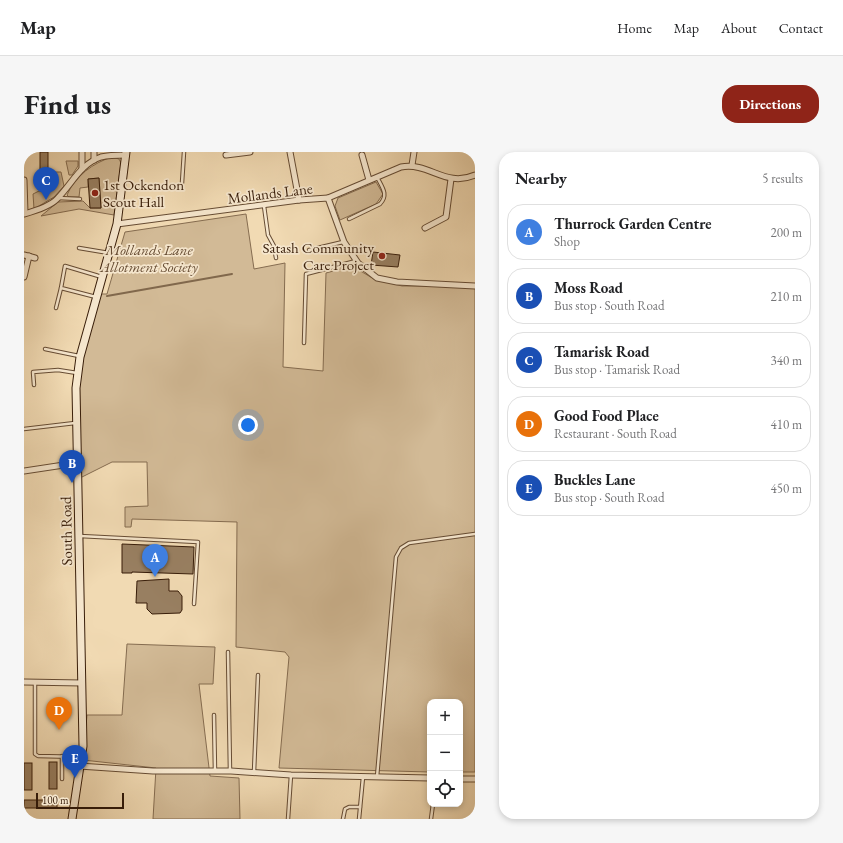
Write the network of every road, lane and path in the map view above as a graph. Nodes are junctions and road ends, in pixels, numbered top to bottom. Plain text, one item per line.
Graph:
1 (82, 152) edge
2 (94, 152) edge
3 (184, 152) edge
4 (250, 152) edge
5 (290, 152) edge
6 (414, 152) edge
7 (126, 154) edge
8 (226, 154) dead end
9 (362, 155) dead end
10 (94, 160) junction
11 (412, 165) junction
12 (82, 169) junction
13 (475, 175) edge
14 (377, 177) junction
15 (24, 180) edge
16 (369, 180) junction
17 (451, 180) junction
18 (182, 183) dead end
19 (58, 198) junction
20 (328, 198) junction
21 (80, 199) dead end
22 (299, 200) junction
23 (264, 205) junction
24 (25, 214) edge
25 (349, 219) dead end
26 (117, 224) junction
27 (425, 228) dead end
28 (344, 242) junction
29 (79, 248) dead end
30 (309, 250) dead end
31 (109, 254) junction
32 (29, 256) edge
33 (276, 258) dead end
34 (357, 261) junction
35 (102, 277) junction
36 (24, 278) edge
37 (475, 286) edge
38 (61, 288) junction
39 (97, 297) junction
40 (56, 308) dead end
41 (304, 343) dead end
42 (45, 349) dead end
43 (80, 357) junction
44 (78, 373) junction
45 (34, 385) dead end
46 (77, 423) junction
47 (24, 429) edge
48 (77, 462) junction
49 (24, 471) edge
50 (475, 534) edge
51 (80, 536) junction
52 (194, 604) dead end
53 (228, 652) dead end
54 (258, 675) dead end
55 (24, 682) edge
56 (35, 682) junction
57 (82, 683) junction
58 (214, 715) dead end
59 (62, 756) junction
60 (82, 757) junction
61 (79, 766) junction
62 (230, 771) junction
63 (215, 772) junction
64 (254, 773) junction
65 (291, 775) junction
66 (363, 777) junction
67 (377, 778) junction
68 (427, 778) edge
69 (62, 779) dead end
70 (463, 779) edge
71 (475, 779) edge
72 (360, 807) junction
73 (432, 807) edge
74 (72, 819) edge
75 (288, 819) edge
76 (342, 819) edge
77 (359, 819) edge
78 (431, 819) edge

1 - 12 street
2 - 10 street
3 - 18 lane
4 - 8 street
5 - 22 street
6 - 11 street
7 - 10 street
7 - 26 main road, South Road
9 - 16 street
10 - 12 street
11 - 14 street
11 - 17 street
12 - 19 street
13 - 17 street
14 - 16 street
14 - 25 lane
15 - 24 street
16 - 20 street
17 - 27 street
19 - 21 lane
19 - 24 street
20 - 22 street, Mollands Lane
20 - 28 street, Mollands Lane
22 - 23 street, Mollands Lane
23 - 26 street, Mollands Lane
23 - 33 lane
26 - 31 main road, South Road
28 - 30 lane
28 - 34 street, Mollands Lane
29 - 31 lane
31 - 35 main road, South Road
32 - 36 street
34 - 37 street, Mollands Lane
34 - 41 lane
35 - 38 lane
35 - 39 main road, South Road
38 - 39 lane
38 - 40 lane
39 - 43 main road, South Road
42 - 43 lane
43 - 44 main road, South Road
44 - 45 lane
44 - 46 main road, South Road
46 - 47 lane
46 - 48 main road, South Road
48 - 49 street
48 - 51 main road, South Road
50 - 67 lane
51 - 52 lane
51 - 57 main road, South Road
53 - 62 lane
54 - 64 lane
55 - 56 street
56 - 57 street
56 - 59 lane
57 - 60 main road, South Road
58 - 63 lane
59 - 60 lane
59 - 69 lane
60 - 61 main road, South Road
61 - 63 street
61 - 74 main road, South Road
62 - 63 street
62 - 64 street
64 - 65 street
65 - 66 street
65 - 75 lane
66 - 67 street
66 - 72 lane
67 - 68 street
70 - 71 street
72 - 76 lane
72 - 77 lane
73 - 78 lane

